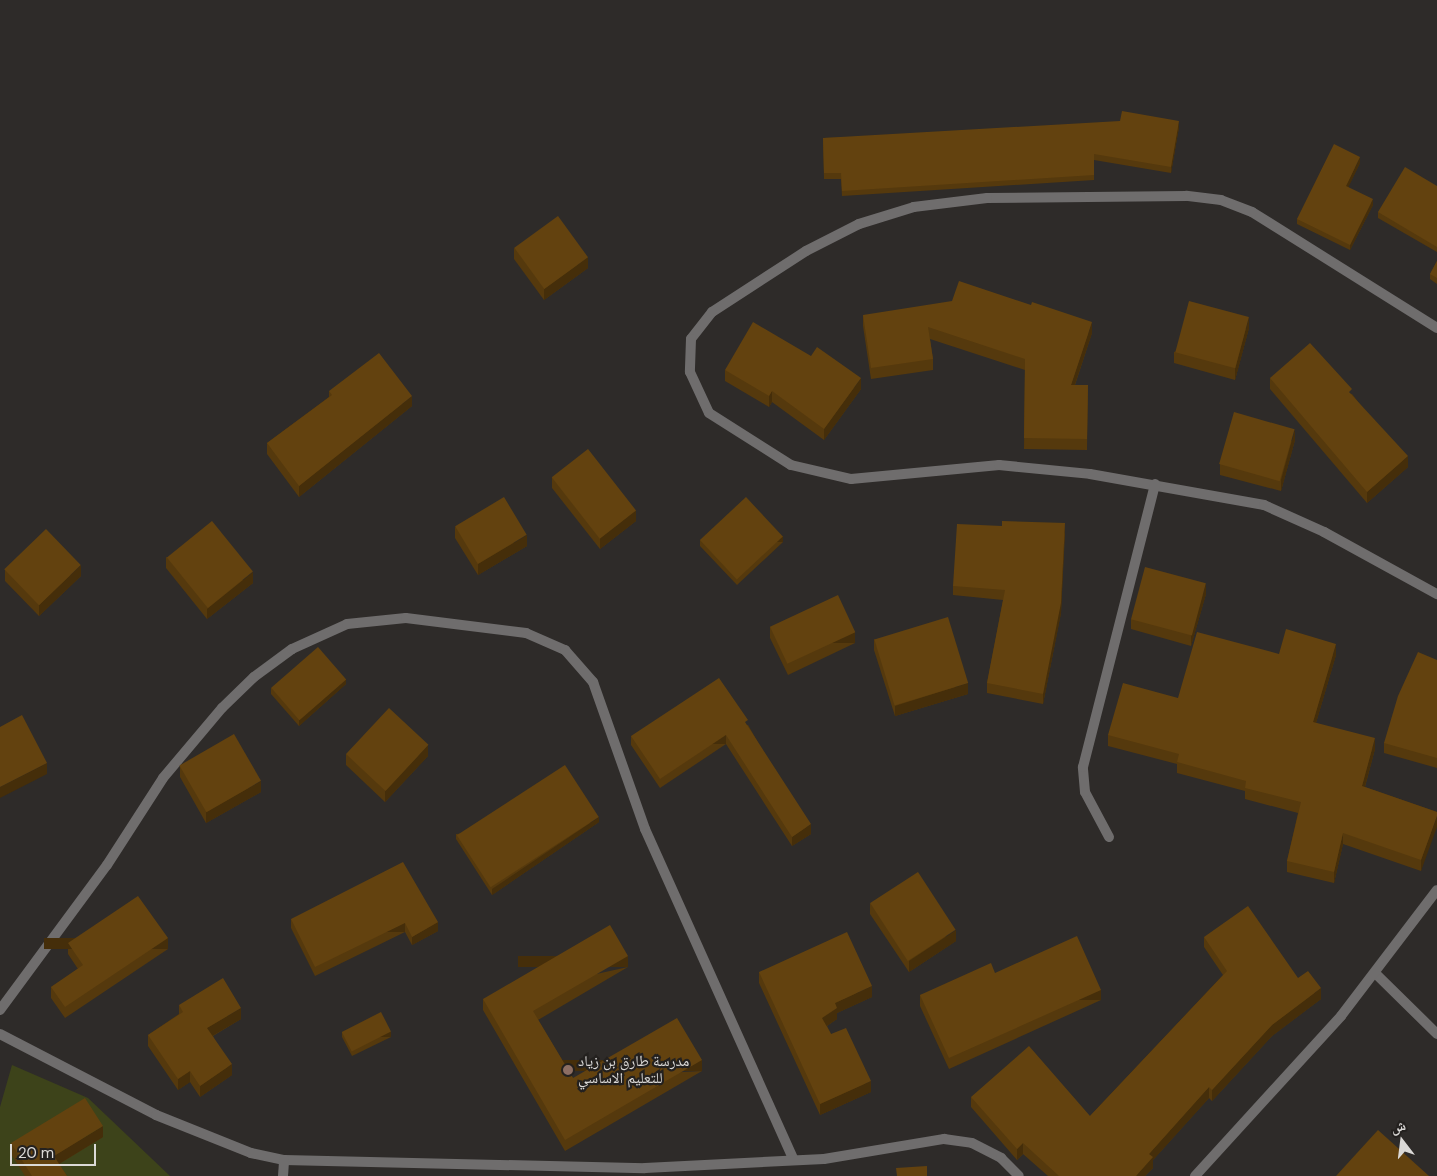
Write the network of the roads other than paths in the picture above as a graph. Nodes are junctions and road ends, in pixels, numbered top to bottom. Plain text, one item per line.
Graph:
1 (1437, 328) edge
2 (1156, 484) junction
3 (1437, 594) edge
4 (1109, 837) dead end
5 (1437, 890) edge
6 (1375, 973) junction
7 (0, 1010) edge
8 (0, 1034) edge
9 (1437, 1034) edge
10 (284, 1160) junction
11 (794, 1160) junction
12 (282, 1176) edge
13 (1019, 1176) edge
14 (1196, 1176) edge

1 - 2 street
2 - 3 street
2 - 4 street
5 - 6 street
6 - 9 street
6 - 14 street
7 - 11 street
8 - 10 street
10 - 11 street
10 - 12 street
11 - 13 street

